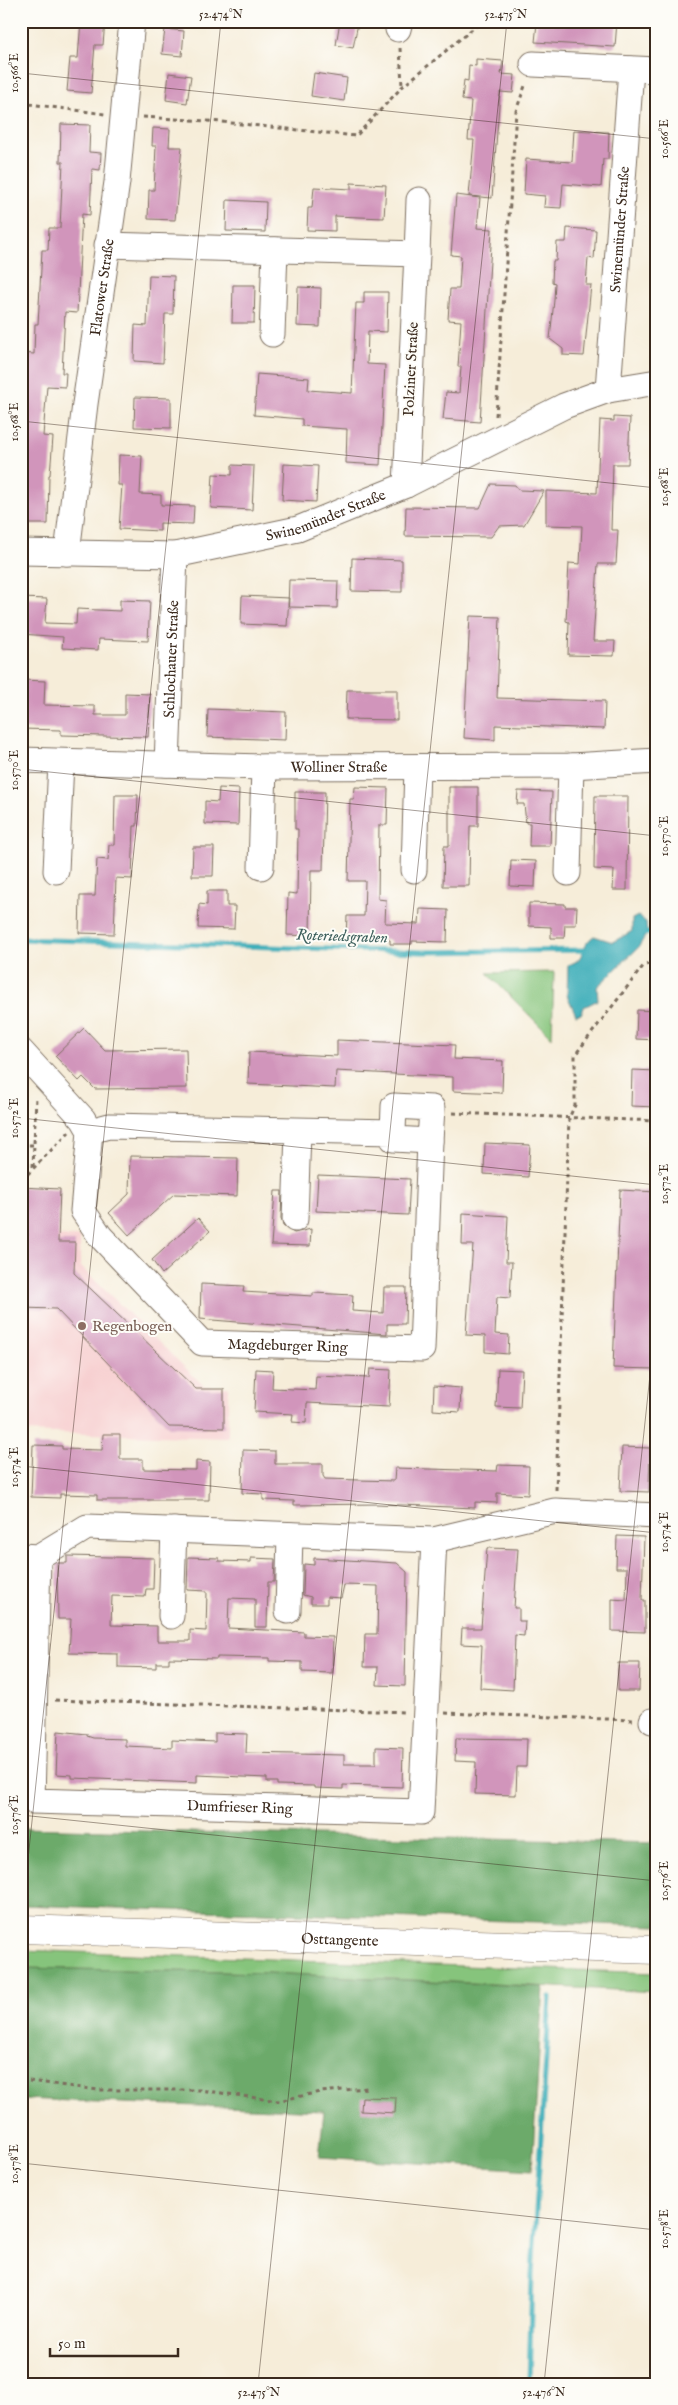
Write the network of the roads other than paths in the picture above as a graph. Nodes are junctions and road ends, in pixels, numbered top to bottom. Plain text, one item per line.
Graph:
1 (132, 21) edge
2 (533, 64) road end
3 (631, 68) junction
4 (657, 70) edge
5 (420, 200) dead end
6 (107, 245) junction
7 (275, 250) junction
8 (417, 254) junction
9 (272, 334) dead end
10 (657, 382) edge
11 (608, 390) junction
12 (406, 485) junction
13 (21, 552) edge
14 (67, 553) junction
15 (174, 554) junction
16 (21, 760) edge
17 (657, 761) edge
18 (61, 762) junction
19 (167, 764) junction
20 (417, 766) junction
21 (571, 766) junction
22 (264, 767) junction
23 (261, 866) dead end
24 (414, 870) dead end
25 (56, 871) dead end
26 (568, 873) dead end
27 (21, 1051) edge
28 (87, 1125) junction
29 (298, 1132) junction
30 (393, 1132) junction
31 (430, 1141) junction
32 (295, 1219) dead end
33 (657, 1516) edge
34 (174, 1530) junction
35 (290, 1535) junction
36 (434, 1540) junction
37 (30, 1556) edge
38 (288, 1611) dead end
39 (171, 1616) dead end
40 (21, 1929) edge
41 (657, 1950) edge

1 - 6 street, Flatower Straße
2 - 3 street
3 - 4 street
3 - 11 street, Swinemünder Straße
5 - 8 street, Polziner Straße
6 - 7 street
6 - 14 street, Flatower Straße
7 - 8 street
7 - 9 street
8 - 12 street, Polziner Straße
10 - 11 street, Swinemünder Straße
11 - 12 street, Swinemünder Straße
12 - 15 street, Swinemünder Straße
13 - 14 street, Swinemünder Straße
14 - 15 street, Swinemünder Straße
15 - 19 street, Schlochauer Straße
16 - 18 street, Wolliner Straße
17 - 21 street, Wolliner Straße
18 - 19 street, Wolliner Straße
18 - 25 street
19 - 22 street, Wolliner Straße
20 - 21 street, Wolliner Straße
20 - 22 street, Wolliner Straße
20 - 24 street
21 - 26 street
22 - 23 street
27 - 28 street
28 - 29 street
28 - 31 street, Magdeburger Ring
29 - 30 street
29 - 32 street
30 - 31 street
30 - 31 street, Magdeburger Ring
33 - 36 street, Dumfrieser Ring
34 - 35 street, Dumfrieser Ring
34 - 37 street, Dumfrieser Ring
34 - 39 street
35 - 36 street, Dumfrieser Ring
35 - 38 street
36 - 37 street, Dumfrieser Ring
40 - 41 main road, Osttangente

